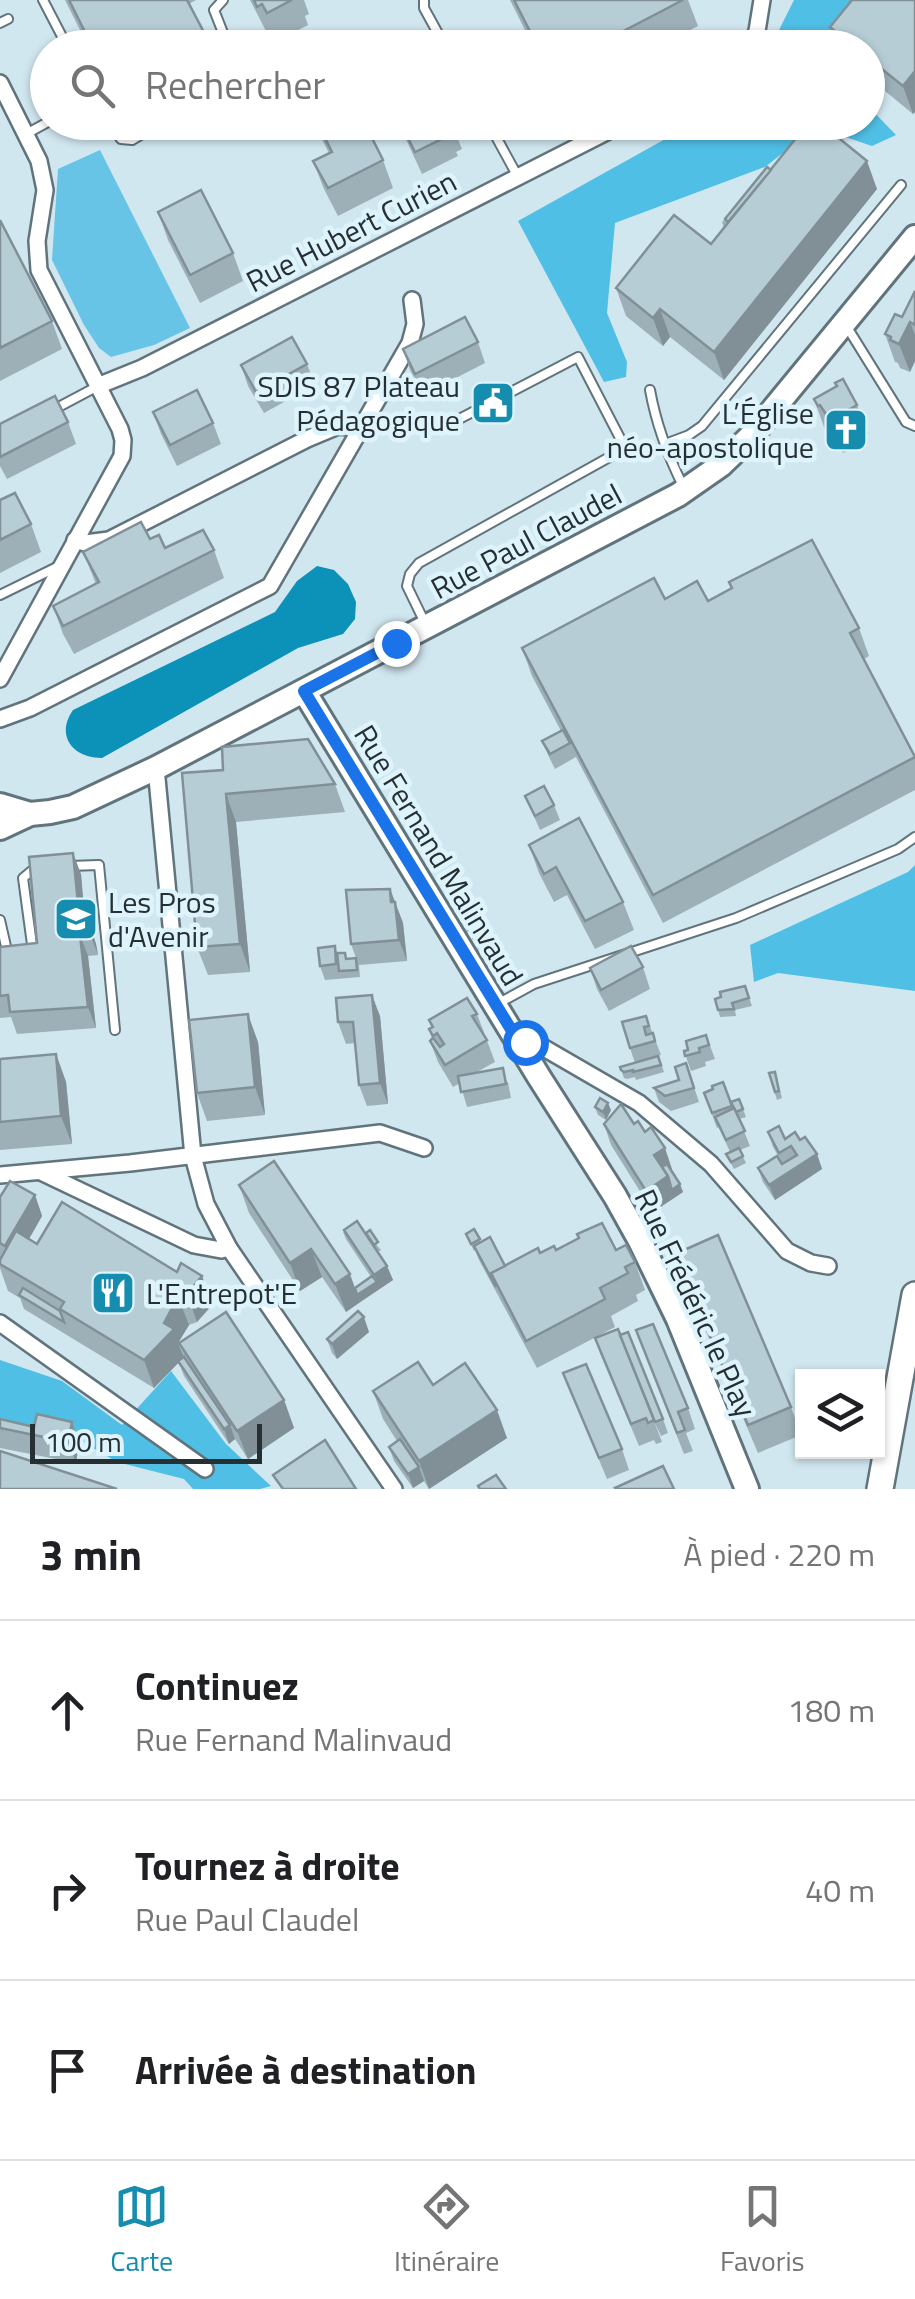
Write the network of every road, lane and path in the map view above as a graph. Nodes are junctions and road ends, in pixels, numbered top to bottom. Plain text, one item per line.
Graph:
1 (43, 0) edge
2 (222, 0) edge
3 (424, 0) edge
4 (762, 0) edge
5 (59, 30) edge
6 (222, 30) edge
7 (436, 30) edge
8 (757, 30) edge
9 (0, 83) edge
10 (30, 132) edge
11 (26, 134) junction
12 (498, 140) edge
13 (591, 140) edge
14 (518, 177) junction
15 (901, 185) dead end
16 (915, 236) edge
17 (412, 300) dead end
18 (845, 323) junction
19 (100, 386) junction
20 (650, 390) dead end
21 (34, 420) edge
22 (915, 426) edge
23 (359, 428) junction
24 (440, 428) dead end
25 (665, 444) junction
26 (685, 490) junction
27 (75, 540) junction
28 (61, 565) junction
29 (0, 595) edge
30 (428, 626) junction
31 (0, 679) edge
32 (304, 691) junction
33 (0, 719) edge
34 (156, 768) junction
35 (0, 805) edge
36 (0, 813) edge
37 (30, 814) junction
38 (0, 826) edge
39 (915, 837) edge
40 (66, 866) edge
41 (49, 868) edge
42 (0, 920) edge
43 (496, 1005) junction
44 (115, 1030) dead end
45 (520, 1044) junction
46 (578, 1067) junction
47 (539, 1077) junction
48 (424, 1148) dead end
49 (193, 1156) junction
50 (41, 1172) junction
51 (0, 1175) edge
52 (230, 1248) junction
53 (828, 1266) dead end
54 (915, 1295) edge
55 (0, 1323) edge
56 (915, 1388) edge
57 (205, 1469) dead end
58 (394, 1489) edge
59 (747, 1489) edge
60 (880, 1489) edge
61 (899, 1489) edge

1 - 5 lane
2 - 6 lane
3 - 7 lane
4 - 8 street
9 - 11 street
10 - 11 lane
11 - 19 street
12 - 14 lane
13 - 14 street, Rue Hubert Curien
14 - 19 street, Rue Hubert Curien
15 - 25 lane
16 - 18 street, Rue Paul Claudel
17 - 23 street
18 - 22 lane
18 - 26 street, Rue Paul Claudel
19 - 21 lane
19 - 27 street
20 - 25 lane
23 - 27 street
23 - 33 street
24 - 30 lane
25 - 26 lane
26 - 30 street, Rue Paul Claudel
27 - 28 street
28 - 29 lane
28 - 31 street
30 - 32 street, Rue Paul Claudel
32 - 34 street, Rue Paul Claudel
32 - 43 street, Rue Fernand Malinvaud
34 - 37 street, Rue Paul Claudel
34 - 49 street
35 - 37 street, Rue Paul Claudel
36 - 38 street
37 - 38 street, Rue Paul Claudel
39 - 43 lane
40 - 44 lane
41 - 42 lane
43 - 45 street, Rue Fernand Malinvaud
45 - 46 street
45 - 47 street, Rue Frédéric le Play
46 - 47 street
46 - 53 street
47 - 59 street, Rue Frédéric le Play
48 - 49 street
49 - 50 street
49 - 52 street
50 - 51 street
50 - 52 street
52 - 58 street
54 - 60 main road
55 - 57 street
56 - 61 main road

